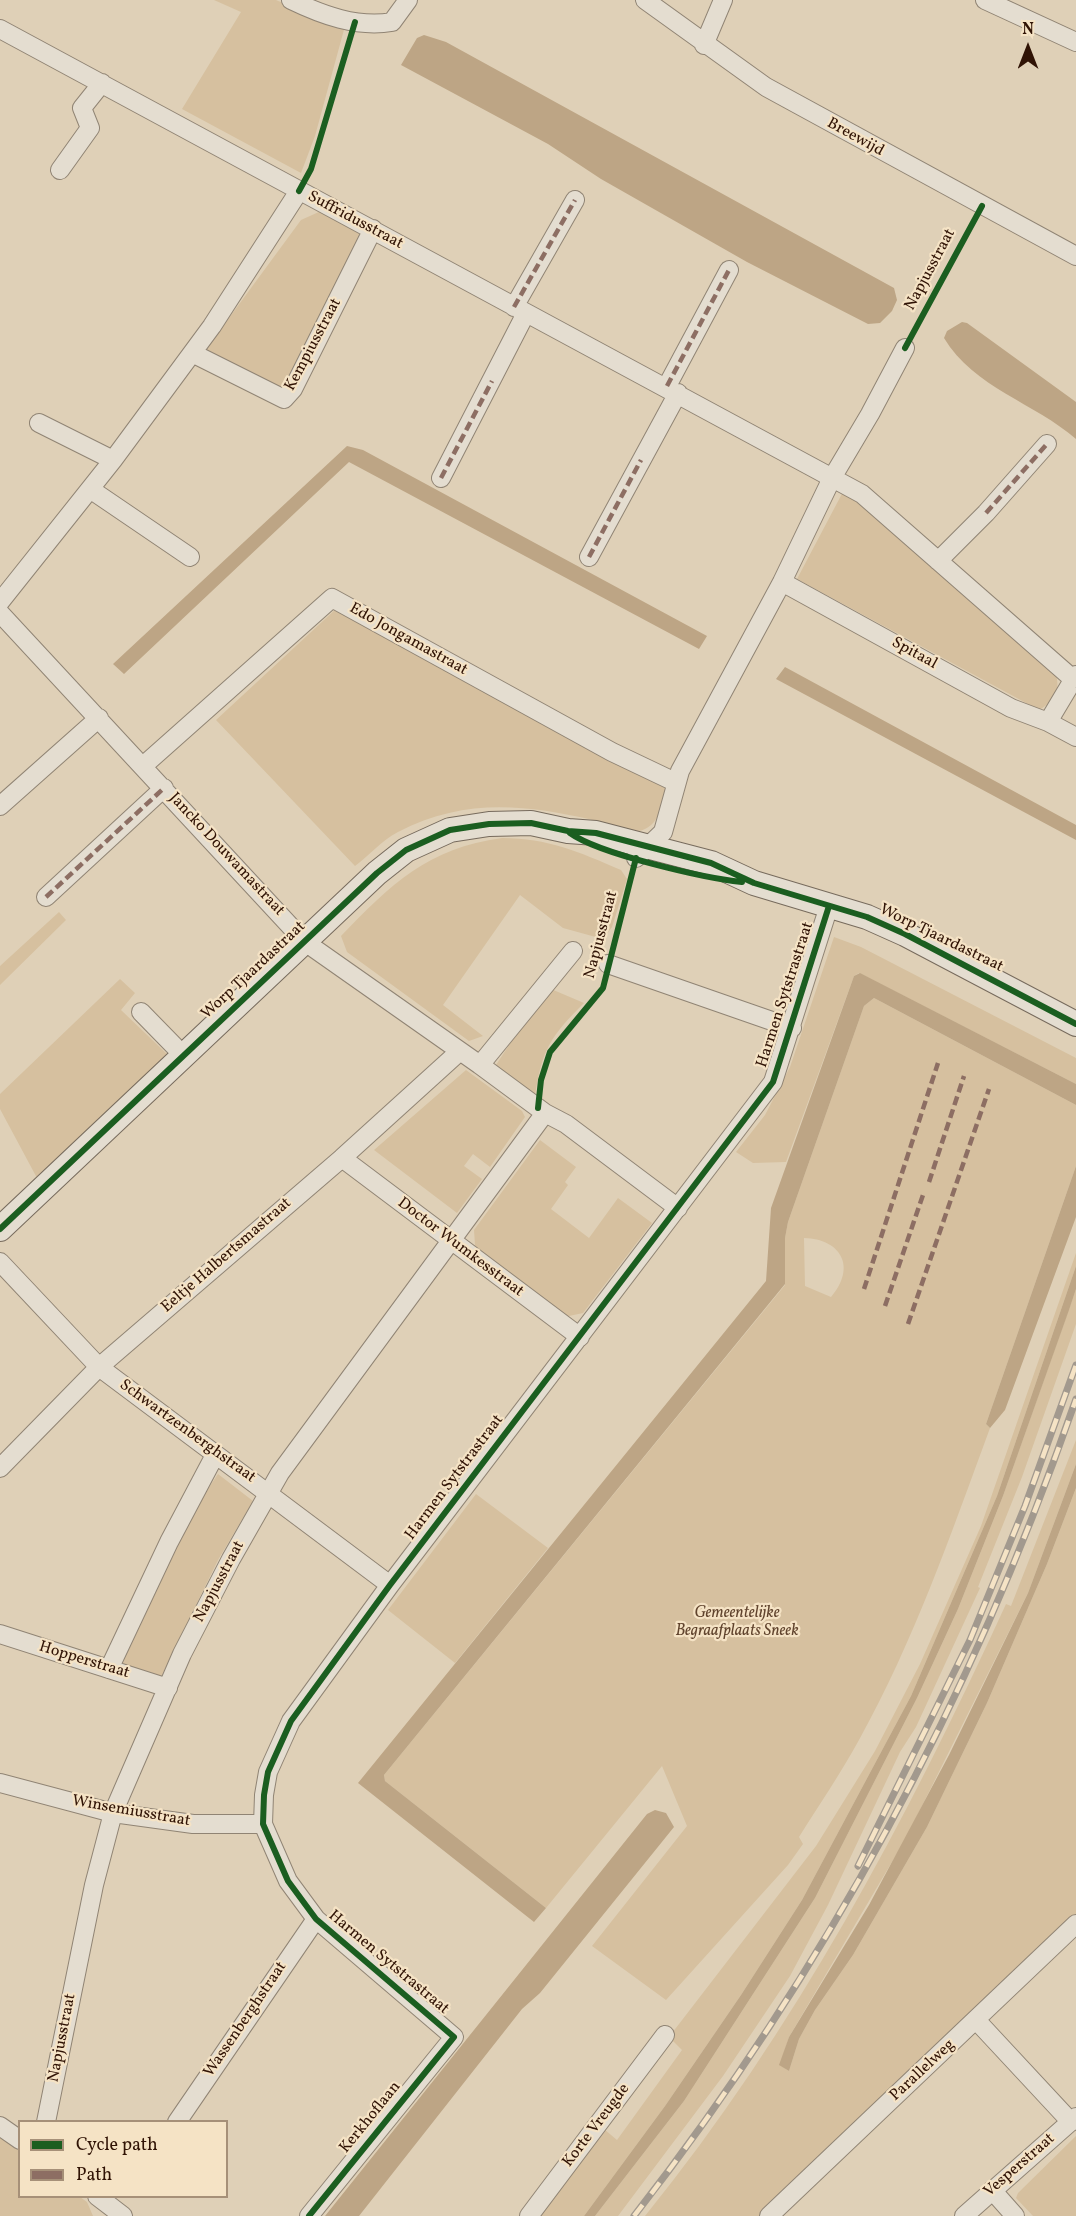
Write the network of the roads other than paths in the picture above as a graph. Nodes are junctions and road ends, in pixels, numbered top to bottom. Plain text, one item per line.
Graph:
1 (291, 0) edge
2 (408, 0) edge
3 (645, 0) edge
4 (723, 0) edge
5 (986, 0) edge
6 (0, 29) edge
7 (1076, 42) edge
8 (704, 45) junction
9 (102, 83) junction
10 (60, 170) dead end
11 (299, 190) junction
12 (575, 200) dead end
13 (373, 229) junction
14 (1076, 256) edge
15 (729, 270) dead end
16 (520, 310) junction
17 (905, 348) dead end
18 (192, 353) junction
19 (672, 389) junction
20 (39, 423) dead end
21 (1047, 444) dead end
22 (112, 460) junction
23 (441, 478) dead end
24 (832, 478) junction
25 (90, 489) junction
26 (190, 557) dead end
27 (589, 557) dead end
28 (938, 561) junction
29 (782, 582) junction
30 (0, 602) edge
31 (0, 613) edge
32 (1075, 677) edge
33 (99, 718) junction
34 (1048, 722) junction
35 (1076, 737) edge
36 (143, 765) junction
37 (675, 782) junction
38 (164, 788) junction
39 (0, 806) edge
40 (642, 851) junction
41 (46, 897) dead end
42 (829, 906) junction
43 (305, 942) junction
44 (573, 951) dead end
45 (608, 964) dead end
46 (141, 1012) dead end
47 (1076, 1024) edge
48 (792, 1028) junction
49 (460, 1051) junction
50 (183, 1055) junction
51 (480, 1065) junction
52 (544, 1113) junction
53 (342, 1158) junction
54 (678, 1208) junction
55 (0, 1229) edge
56 (451, 1241) junction
57 (0, 1262) edge
58 (580, 1337) junction
59 (99, 1367) junction
60 (215, 1455) junction
61 (0, 1468) edge
62 (270, 1493) junction
63 (390, 1585) junction
64 (0, 1634) edge
65 (109, 1669) junction
66 (168, 1688) junction
67 (0, 1784) edge
68 (113, 1813) junction
69 (263, 1824) junction
70 (316, 1919) junction
71 (1076, 1924) edge
72 (977, 2021) junction
73 (665, 2035) dead end
74 (454, 2037) joint
75 (46, 2120) edge
76 (178, 2120) edge
77 (1073, 2120) edge
78 (0, 2126) edge
79 (18, 2139) edge
80 (992, 2190) junction
81 (100, 2198) edge
82 (119, 2210) edge
83 (777, 2213) edge
84 (309, 2216) edge
85 (529, 2216) edge
86 (964, 2216) edge
87 (1015, 2216) edge

1 - 2 street
3 - 8 street, Breewijd
4 - 8 street
5 - 7 street
6 - 9 street, Suffridusstraat
8 - 14 street, Breewijd
9 - 10 street
9 - 11 street, Suffridusstraat
11 - 13 street, Suffridusstraat
11 - 18 street
12 - 16 street
13 - 16 street, Suffridusstraat
13 - 18 street, Kempiusstraat
15 - 19 street
16 - 19 street, Suffridusstraat
16 - 23 street
17 - 24 street
18 - 22 street
19 - 24 street, Suffridusstraat
19 - 27 street
20 - 22 street
21 - 28 street
22 - 25 street
24 - 28 street
24 - 29 street
25 - 26 street
25 - 30 street
28 - 32 street
29 - 34 street, Spitaal
29 - 37 street
31 - 33 street, Jancko Douwamastraat
32 - 34 street
33 - 36 street, Jancko Douwamastraat
33 - 39 street
34 - 35 street, Spitaal
36 - 37 street, Edo Jongamastraat
36 - 38 street, Jancko Douwamastraat
37 - 40 street
38 - 41 street
38 - 43 street, Jancko Douwamastraat
40 - 42 main road, Worp Tjaardastraat
40 - 43 main road, Worp Tjaardastraat
42 - 47 main road, Worp Tjaardastraat
42 - 48 street, Harmen Sytstrastraat
43 - 49 street, Jancko Douwamastraat
43 - 50 main road, Worp Tjaardastraat
44 - 51 street, Napjusstraat
45 - 48 street
46 - 50 street
48 - 54 street, Harmen Sytstrastraat
49 - 51 street, Jancko Douwamastraat
49 - 53 street, Eeltje Halbertsmastraat
50 - 55 main road, Worp Tjaardastraat
51 - 52 street
52 - 54 street
52 - 56 street, Napjusstraat
53 - 56 street, Doctor Wumkesstraat
53 - 59 street, Eeltje Halbertsmastraat
54 - 58 street, Harmen Sytstrastraat
56 - 58 street, Doctor Wumkesstraat
56 - 62 street, Napjusstraat
57 - 59 street, Schwartzenberghstraat
58 - 63 street, Harmen Sytstrastraat
59 - 60 street, Schwartzenberghstraat
59 - 61 street, Eeltje Halbertsmastraat
60 - 62 street, Schwartzenberghstraat
60 - 65 street
62 - 63 street, Schwartzenberghstraat
62 - 66 street, Napjusstraat
63 - 69 street, Harmen Sytstrastraat
64 - 65 street, Hopperstraat
65 - 66 street, Hopperstraat
66 - 68 street, Napjusstraat
67 - 68 street, Winsemiusstraat
68 - 69 street, Winsemiusstraat
68 - 75 street, Napjusstraat
69 - 70 street, Harmen Sytstrastraat
70 - 74 street, Harmen Sytstrastraat
70 - 76 street, Wassenberghstraat
71 - 72 street, Parallelweg
72 - 77 street
72 - 83 street, Parallelweg
73 - 85 street, Korte Vreugde
74 - 84 street, Kerkhoflaan
77 - 80 street, Vesperstraat
78 - 79 street
80 - 86 street, Vesperstraat
80 - 87 street
81 - 82 street

